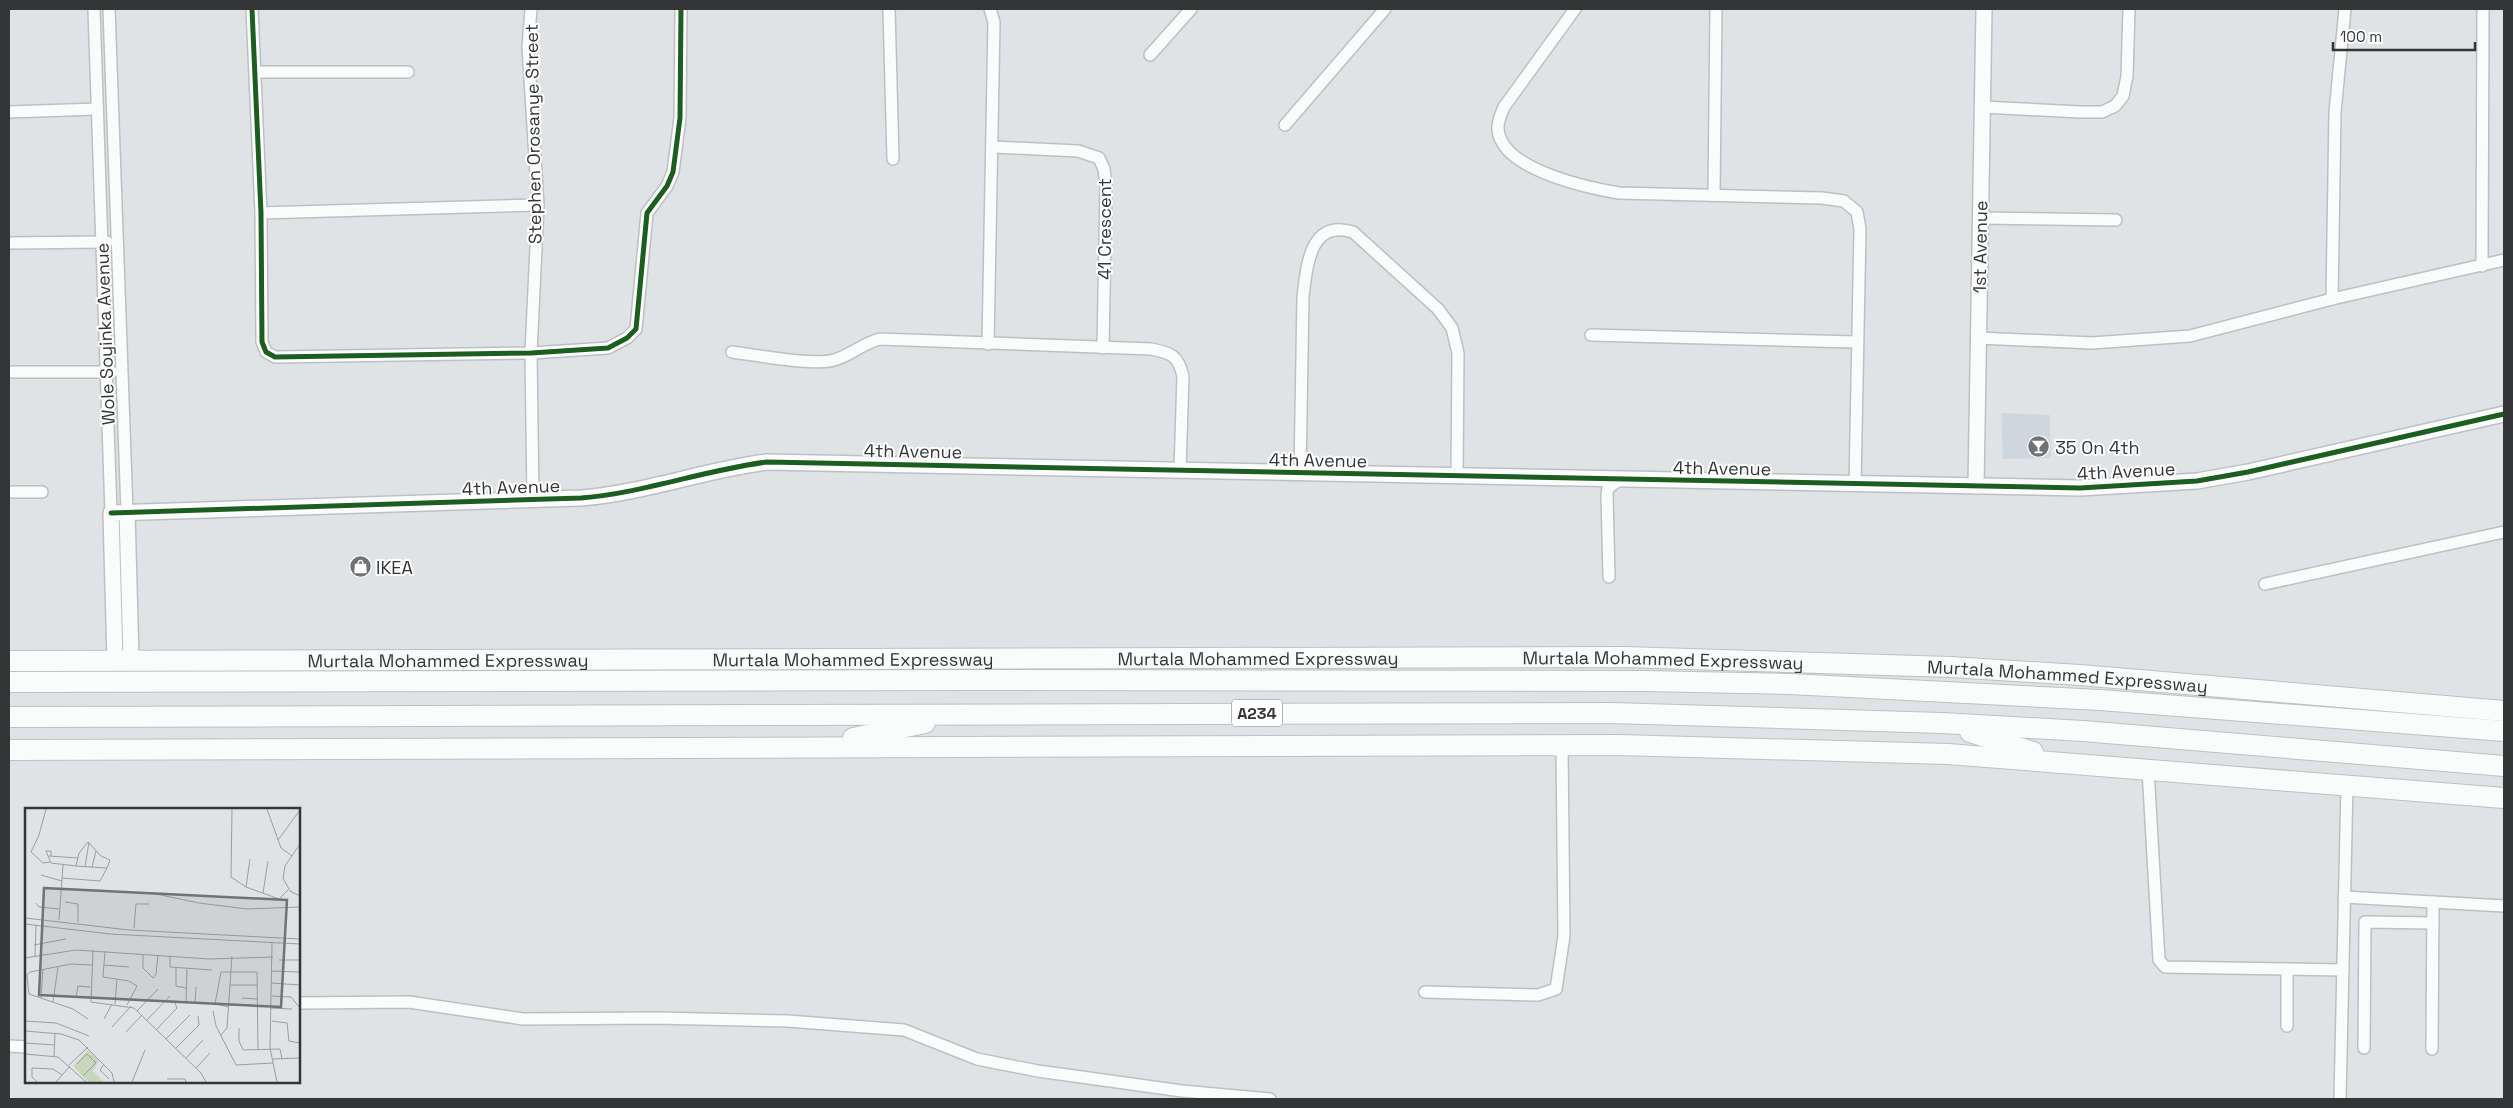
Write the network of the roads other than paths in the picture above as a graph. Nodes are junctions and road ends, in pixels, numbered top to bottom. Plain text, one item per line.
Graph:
1 (94, 9) edge
2 (109, 9) edge
3 (252, 9) edge
4 (531, 9) edge
5 (681, 9) edge
6 (889, 9) edge
7 (990, 9) edge
8 (1191, 9) edge
9 (1385, 9) edge
10 (1575, 9) edge
11 (1716, 9) edge
12 (1984, 9) edge
13 (2129, 9) edge
14 (2345, 9) edge
15 (2483, 9) edge
16 (1150, 55) dead end
17 (256, 72) junction
18 (408, 72) dead end
19 (1983, 108) junction
20 (97, 109) junction
21 (9, 112) edge
22 (1285, 125) dead end
23 (993, 148) junction
24 (893, 159) dead end
25 (1714, 195) junction
26 (538, 205) junction
27 (261, 213) junction
28 (1980, 218) junction
29 (2116, 220) dead end
30 (101, 242) junction
31 (117, 242) junction
32 (9, 243) edge
33 (2504, 260) edge
34 (2482, 266) junction
35 (2332, 299) junction
36 (1590, 336) dead end
37 (1978, 338) junction
38 (1856, 342) junction
39 (988, 344) junction
40 (1103, 348) junction
41 (732, 352) dead end
42 (531, 353) junction
43 (121, 371) junction
44 (9, 372) edge
45 (106, 372) junction
46 (2504, 414) edge
47 (1180, 470) junction
48 (1300, 473) junction
49 (1457, 477) junction
50 (1619, 480) junction
51 (1855, 484) junction
52 (1976, 486) junction
53 (9, 492) edge
54 (42, 492) dead end
55 (534, 499) junction
56 (127, 512) junction
57 (111, 513) junction
58 (2504, 532) edge
59 (1609, 577) dead end
60 (2265, 584) dead end
61 (817, 657) junction
62 (123, 659) junction
63 (9, 661) edge
64 (964, 680) junction
65 (9, 682) edge
66 (2411, 702) junction
67 (2504, 710) edge
68 (2275, 712) junction
69 (969, 714) junction
70 (9, 717) edge
71 (1942, 723) junction
72 (2504, 731) edge
73 (1562, 745) junction
74 (809, 747) junction
75 (9, 750) edge
76 (2064, 762) junction
77 (2504, 766) edge
78 (2148, 769) junction
79 (2347, 785) junction
80 (2504, 798) edge
81 (2344, 897) junction
82 (2433, 902) junction
83 (2504, 906) edge
84 (2433, 923) junction
85 (2287, 969) junction
86 (2343, 970) junction
87 (1425, 992) dead end
88 (300, 1002) edge
89 (2287, 1026) dead end
90 (9, 1046) edge
91 (25, 1046) edge
92 (2364, 1048) dead end
93 (2432, 1049) dead end
94 (1270, 1099) edge
95 (2340, 1099) edge

1 - 20 street, Wole Soyinka Avenue
2 - 31 street, Wole Soyinka Avenue
3 - 17 street
4 - 26 street, Stephen Orosanye Street
5 - 42 street
6 - 24 street
7 - 23 street
8 - 16 street
9 - 22 street
10 - 25 street
11 - 25 street
12 - 19 street, 1st Avenue
13 - 19 street
14 - 35 street
15 - 34 street
17 - 18 street
17 - 27 street
19 - 28 street, 1st Avenue
20 - 21 street
20 - 30 street, Wole Soyinka Avenue
23 - 39 street
23 - 40 street, 41 Crescent
25 - 38 street
26 - 27 street
26 - 42 street, Stephen Orosanye Street
27 - 42 street
28 - 29 street
28 - 37 street, 1st Avenue
30 - 31 street
30 - 32 street
30 - 45 street, Wole Soyinka Avenue
31 - 43 street, Wole Soyinka Avenue
33 - 34 street
34 - 35 street
35 - 37 street
36 - 38 street
37 - 52 street, 1st Avenue
38 - 51 street
39 - 40 street
39 - 41 street
40 - 47 street
42 - 55 street, Stephen Orosanye Street
43 - 45 street
43 - 56 street, Wole Soyinka Avenue
44 - 45 street
45 - 57 street, Wole Soyinka Avenue
46 - 52 street, 4th Avenue
47 - 48 street, 4th Avenue
47 - 55 street, 4th Avenue
48 - 49 street, 4th Avenue
48 - 49 street
49 - 50 street, 4th Avenue
50 - 51 street, 4th Avenue
50 - 59 street
51 - 52 street, 4th Avenue
53 - 54 street
55 - 56 street, 4th Avenue
56 - 57 street, 4th Avenue
56 - 62 street, Wole Soyinka Avenue
57 - 62 street, Wole Soyinka Avenue
58 - 60 street
61 - 62 highway, Murtala Mohammed Expressway
61 - 64 highway
61 - 66 highway, Murtala Mohammed Expressway
62 - 63 highway, Murtala Mohammed Expressway
64 - 65 highway, Murtala Mohammed Expressway / A234
64 - 68 highway, Murtala Mohammed Expressway / A234
66 - 67 highway, Murtala Mohammed Expressway
66 - 68 highway
68 - 72 highway, Murtala Mohammed Expressway / A234
69 - 70 highway, A234
69 - 71 highway, A234
69 - 74 highway
71 - 76 highway
71 - 77 highway, A234
73 - 74 highway
73 - 76 highway
73 - 87 street
74 - 75 highway
76 - 78 highway
78 - 79 highway
78 - 85 street
79 - 80 highway
79 - 81 street
81 - 82 street
81 - 86 street
82 - 83 street
82 - 84 street
84 - 92 street
84 - 93 street
85 - 86 street
85 - 89 street
86 - 95 street
88 - 94 street
90 - 91 street

